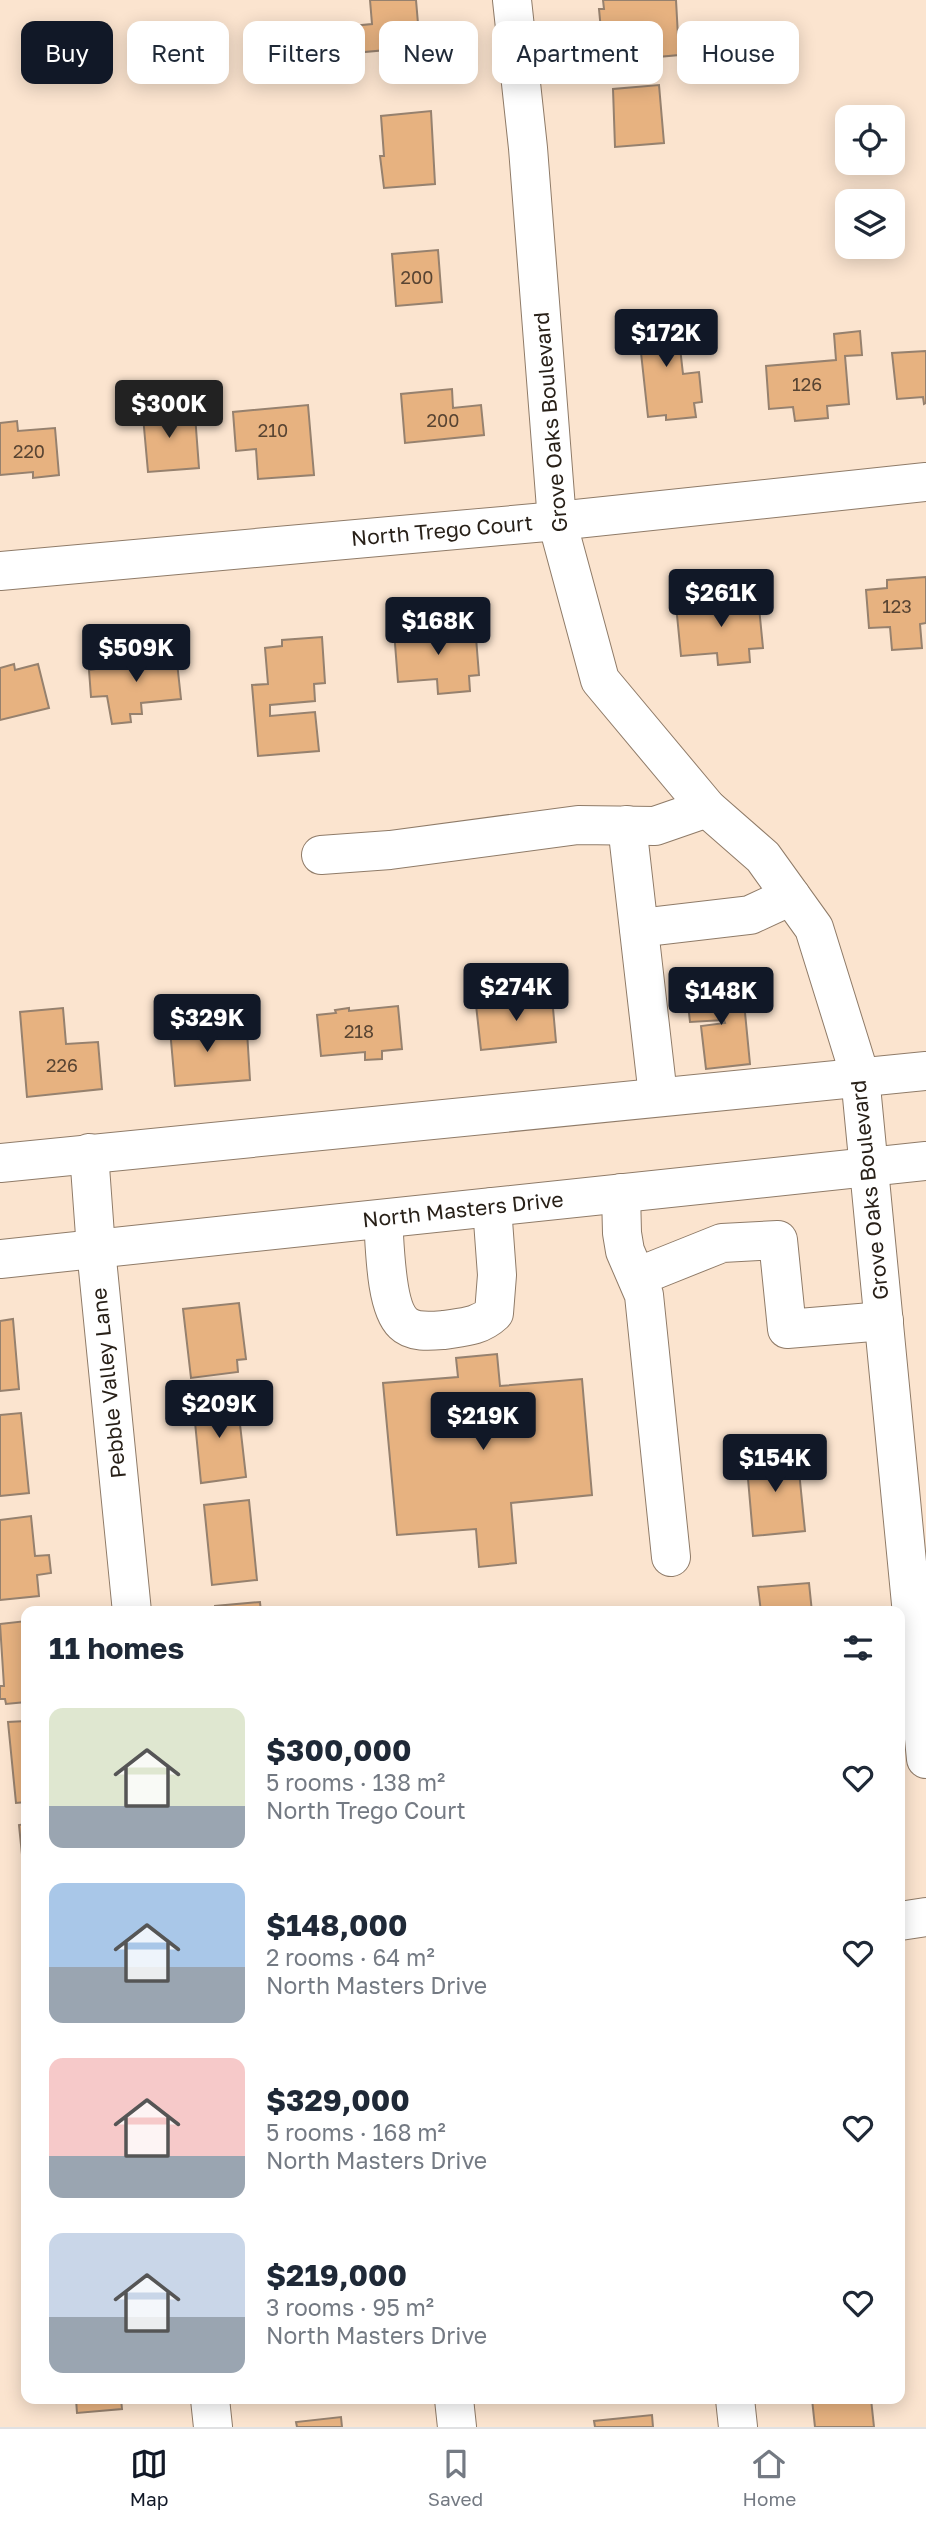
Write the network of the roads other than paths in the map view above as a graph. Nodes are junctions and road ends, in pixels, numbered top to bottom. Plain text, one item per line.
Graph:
1 (512, 0) edge
2 (926, 482) edge
3 (557, 521) junction
4 (0, 571) edge
5 (707, 808) junction
6 (627, 825) junction
7 (321, 855) dead end
8 (791, 896) junction
9 (639, 928) junction
10 (926, 1071) edge
11 (860, 1076) junction
12 (658, 1096) junction
13 (89, 1153) junction
14 (926, 1161) edge
15 (0, 1163) edge
16 (869, 1167) junction
17 (621, 1193) junction
18 (492, 1207) junction
19 (383, 1219) junction
20 (96, 1249) junction
21 (0, 1259) edge
22 (637, 1277) junction
23 (884, 1321) junction
24 (671, 1557) dead end
25 (131, 1606) edge
26 (915, 1690) edge
27 (926, 1759) edge
28 (926, 1917) edge
29 (905, 1920) edge
30 (210, 2404) edge
31 (455, 2404) edge
32 (736, 2404) edge
33 (212, 2427) edge
34 (457, 2427) edge
35 (738, 2427) edge

1 - 3 street, Grove Oaks Boulevard
2 - 3 street, North Trego Court
3 - 4 street, North Trego Court
3 - 5 street, Grove Oaks Boulevard
5 - 6 street
5 - 8 street, Grove Oaks Boulevard
6 - 7 street
6 - 9 street
8 - 9 street
8 - 11 street, Grove Oaks Boulevard
9 - 12 street
10 - 11 street
11 - 12 street
11 - 16 street, Grove Oaks Boulevard
12 - 13 street
13 - 15 street
13 - 20 street, Pebble Valley Lane
14 - 16 street, North Masters Drive
16 - 17 street, North Masters Drive
16 - 23 street, Grove Oaks Boulevard
17 - 18 street, North Masters Drive
17 - 22 street
18 - 19 street, North Masters Drive
18 - 19 street
19 - 20 street, North Masters Drive
20 - 21 street, North Masters Drive
20 - 25 street, Pebble Valley Lane
22 - 23 street
22 - 24 street
23 - 26 street, Grove Oaks Boulevard
26 - 27 street, Grove Oaks Boulevard
28 - 29 street
30 - 33 street
31 - 34 street
32 - 35 street

